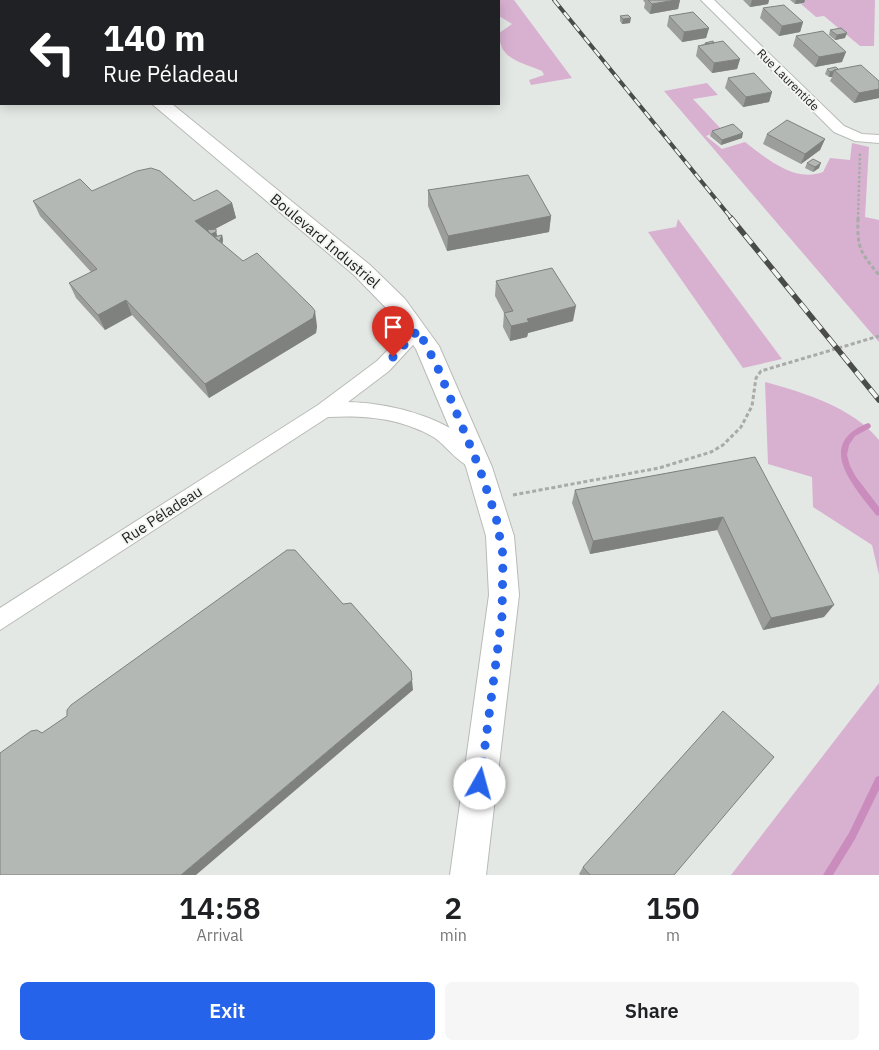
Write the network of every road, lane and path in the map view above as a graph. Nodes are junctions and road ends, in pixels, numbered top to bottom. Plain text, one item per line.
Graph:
1 (707, 0) edge
2 (161, 105) edge
3 (860, 138) junction
4 (879, 139) edge
5 (879, 275) edge
6 (418, 330) junction
7 (879, 336) edge
8 (324, 410) junction
9 (479, 467) junction
10 (491, 499) junction
11 (0, 620) edge
12 (468, 875) edge

1 - 3 street, Rue Laurentide
2 - 6 street, Boulevard Industriel
3 - 4 street, Rue Laurentide
3 - 5 path
6 - 8 street, Rue Péladeau
6 - 9 street, Boulevard Industriel
7 - 10 path
8 - 9 street
8 - 11 street, Rue Péladeau
9 - 10 street, Boulevard Industriel
10 - 12 street, Boulevard Industriel

